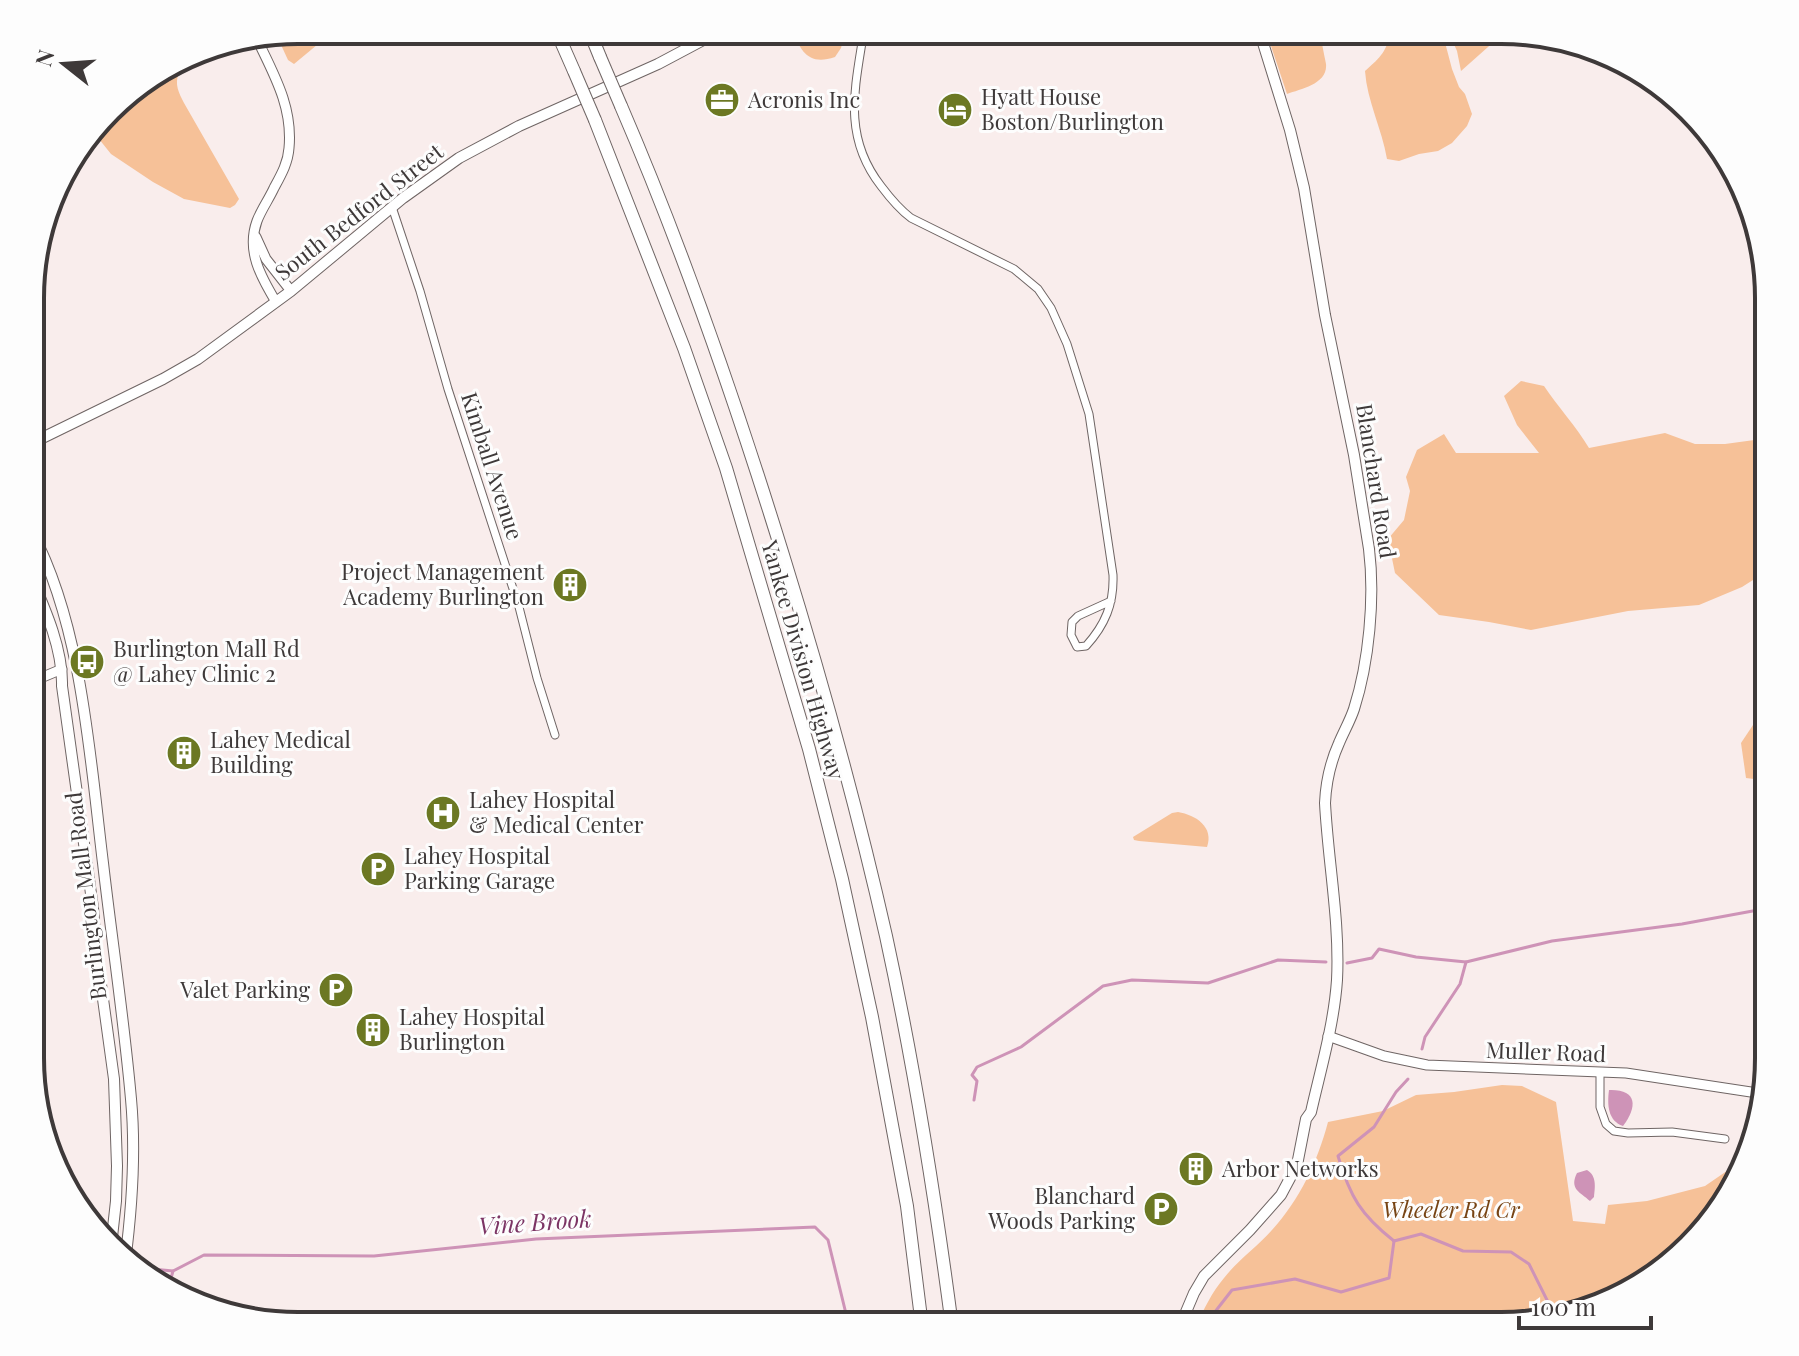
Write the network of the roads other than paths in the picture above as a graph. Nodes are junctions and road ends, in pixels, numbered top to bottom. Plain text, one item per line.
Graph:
1 (562, 44) edge
2 (595, 44) edge
3 (695, 44) edge
4 (862, 44) edge
5 (1264, 45) edge
6 (261, 47) edge
7 (392, 207) junction
8 (255, 230) junction
9 (291, 291) junction
10 (276, 302) junction
11 (44, 438) edge
12 (44, 560) edge
13 (1111, 601) junction
14 (44, 613) edge
15 (75, 665) junction
16 (62, 669) junction
17 (44, 676) edge
18 (555, 735) dead end
19 (1328, 1036) junction
20 (1600, 1072) junction
21 (1752, 1092) edge
22 (1725, 1139) dead end
23 (113, 1232) edge
24 (126, 1245) edge
25 (920, 1312) edge
26 (950, 1312) edge
27 (1186, 1312) edge

1 - 25 highway, Yankee Division Highway, bridge
2 - 26 highway, Yankee Division Highway, bridge
3 - 7 main road, South Bedford Street
4 - 13 street
5 - 19 main road, Blanchard Road
6 - 8 street
7 - 9 main road, South Bedford Street
7 - 18 street, Kimball Avenue
8 - 9 street
8 - 10 street
9 - 10 main road, South Bedford Street
10 - 11 main road, South Bedford Street
12 - 15 main road, Burlington Mall Road
13 - 13 street
14 - 16 main road, Burlington Mall Road
15 - 16 main road
15 - 24 main road, Burlington Mall Road
16 - 17 street
16 - 23 main road, Burlington Mall Road
19 - 20 street, Muller Road
19 - 27 main road, Blanchard Road
20 - 21 street, Muller Road
20 - 22 street

